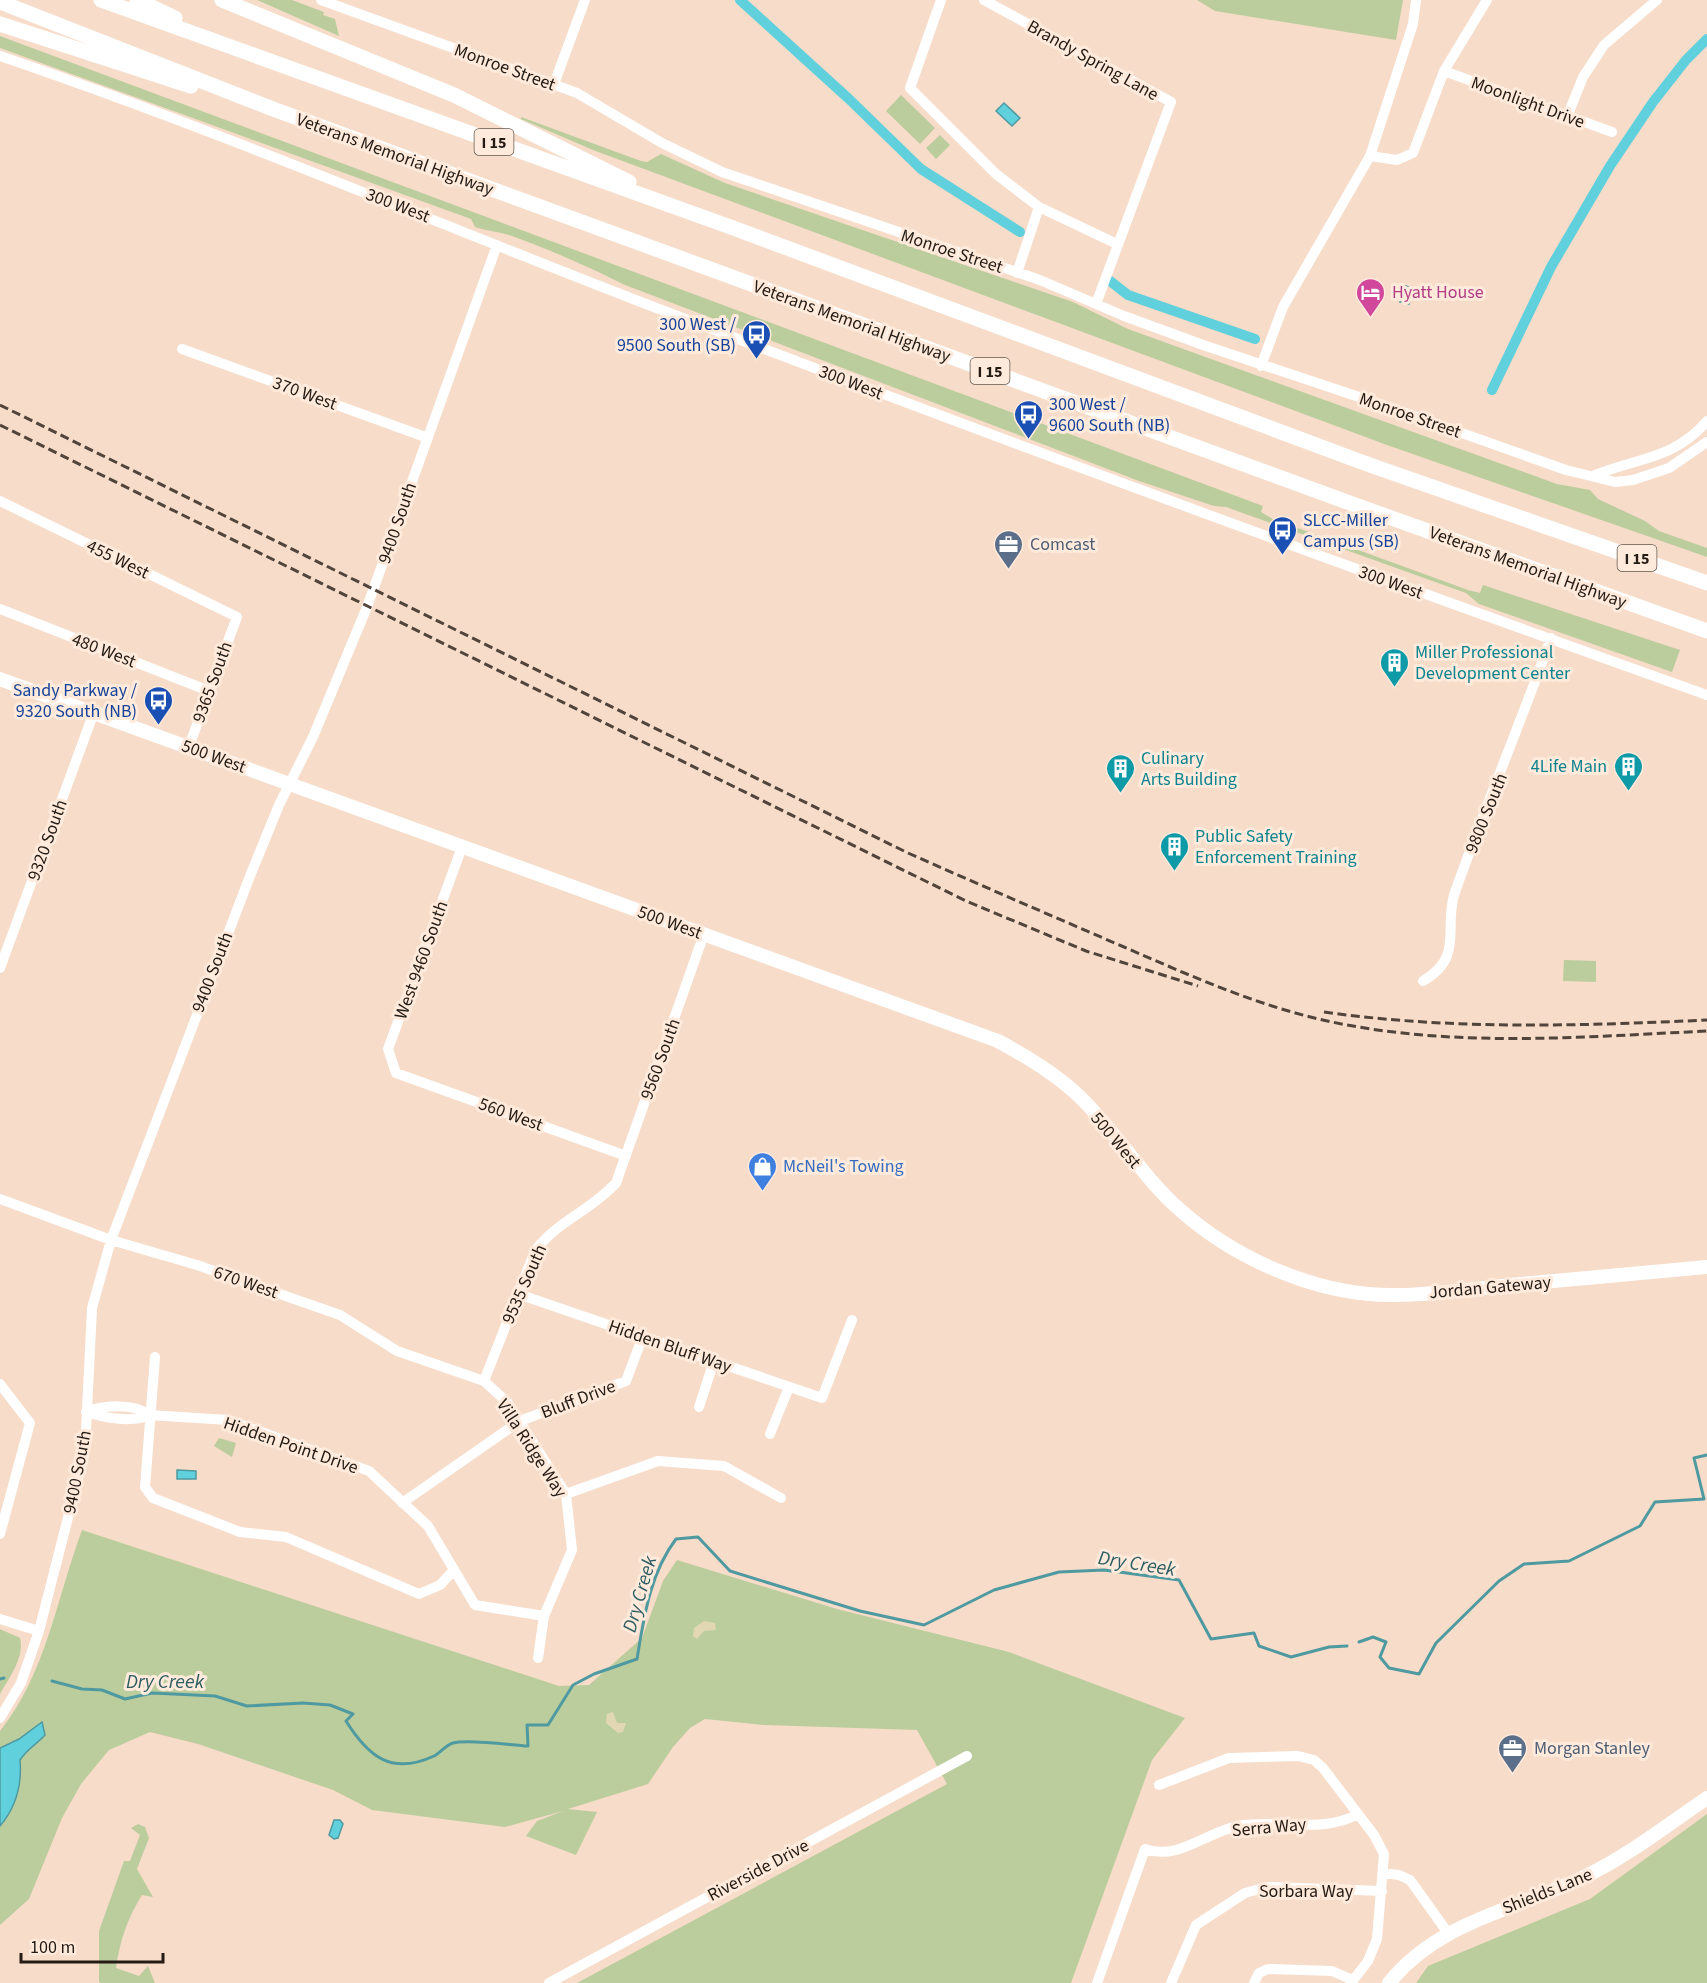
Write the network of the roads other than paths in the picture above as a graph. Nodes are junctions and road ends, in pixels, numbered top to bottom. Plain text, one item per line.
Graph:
1 (101, 0) edge
2 (137, 0) edge
3 (222, 0) edge
4 (321, 0) edge
5 (585, 0) edge
6 (941, 0) edge
7 (984, 0) edge
8 (1416, 0) edge
9 (1487, 0) edge
10 (1657, 0) edge
11 (0, 2) edge
12 (0, 24) edge
13 (250, 55) junction
14 (0, 56) edge
15 (1444, 71) junction
16 (554, 84) junction
17 (273, 109) junction
18 (1567, 117) junction
19 (1612, 132) dead end
20 (1370, 156) junction
21 (1039, 207) junction
22 (736, 229) junction
23 (1117, 244) junction
24 (497, 245) junction
25 (1017, 273) junction
26 (1096, 304) junction
27 (182, 349) dead end
28 (1262, 366) junction
29 (1707, 421) edge
30 (428, 438) junction
31 (1707, 442) edge
32 (1595, 475) junction
33 (0, 501) edge
34 (1707, 583) edge
35 (0, 609) edge
36 (237, 617) joint
37 (1707, 631) edge
38 (1551, 638) junction
39 (0, 679) edge
40 (209, 691) junction
41 (1707, 695) edge
42 (94, 712) junction
43 (189, 746) junction
44 (290, 784) junction
45 (462, 847) junction
46 (705, 934) junction
47 (0, 968) edge
48 (1423, 981) dead end
49 (396, 1073) joint
50 (626, 1156) junction
51 (616, 1184) joint
52 (0, 1199) edge
53 (111, 1240) junction
54 (1707, 1267) edge
55 (1277, 1270) joint
56 (518, 1294) junction
57 (852, 1320) dead end
58 (643, 1336) junction
59 (155, 1357) dead end
60 (714, 1361) junction
61 (484, 1381) junction
62 (0, 1384) edge
63 (789, 1387) junction
64 (699, 1407) dead end
65 (86, 1412) junction
66 (150, 1415) junction
67 (520, 1421) junction
68 (770, 1434) dead end
69 (566, 1494) junction
70 (781, 1498) dead end
71 (402, 1503) junction
72 (0, 1534) edge
73 (454, 1570) junction
74 (544, 1616) junction
75 (0, 1619) edge
76 (39, 1631) junction
77 (538, 1658) dead end
78 (0, 1718) edge
79 (967, 1756) dead end
80 (1159, 1785) dead end
81 (1707, 1798) edge
82 (1358, 1814) junction
83 (1383, 1874) junction
84 (1382, 1891) junction
85 (1448, 1933) junction
86 (1352, 1981) edge
87 (549, 1983) edge
88 (1097, 1983) edge
89 (1171, 1983) edge
90 (1254, 1983) edge
91 (1389, 1983) edge

1 - 13 highway, I 15
2 - 13 highway
3 - 22 highway
4 - 16 street, Monroe Street
5 - 16 street
6 - 21 street
7 - 23 street, Brandy Spring Lane
8 - 20 street
9 - 15 street
10 - 18 street
11 - 17 highway, Veterans Memorial Highway / I 15
12 - 17 highway
13 - 22 highway, I 15
14 - 24 street, 300 West
15 - 18 street, Moonlight Drive
15 - 20 street
16 - 25 street, Monroe Street
17 - 37 highway, Veterans Memorial Highway / I 15
18 - 19 street, Moonlight Drive
20 - 28 street
21 - 23 street
21 - 25 street
22 - 34 highway, I 15
23 - 26 street
24 - 30 street, 9400 South
24 - 38 street, 300 West
25 - 26 street, Monroe Street
26 - 28 street, Monroe Street
27 - 30 street, 370 West
28 - 32 street, Monroe Street
29 - 32 street, Monroe Street
30 - 44 street, 9400 South
31 - 32 street, Monroe Street
33 - 36 street, 455 West
35 - 40 street, 480 West
36 - 40 street, 9365 South
38 - 41 street, 300 West
38 - 48 street, 9800 South
39 - 42 main road, 500 West
40 - 43 street, 9365 South
42 - 43 main road, 500 West
42 - 47 street, 9320 South
43 - 44 main road, 500 West
44 - 45 main road, 500 West
44 - 53 street, 9400 South
45 - 46 main road, 500 West
45 - 49 street, West 9460 South
46 - 50 street, 9560 South
46 - 55 main road, 500 West
49 - 50 street, 560 West
50 - 51 street, 9560 South
51 - 56 street, 9535 South
52 - 53 street, 670 West
53 - 61 street, 670 West
53 - 65 street, 9400 South
54 - 55 main road, Jordan Gateway
56 - 58 street, Hidden Bluff Way
56 - 61 street, 9535 South
57 - 63 street, Hidden Bluff Way
58 - 60 street, Hidden Bluff Way
58 - 67 street, Bluff Drive
59 - 66 street
60 - 63 street, Hidden Bluff Way
60 - 64 street
61 - 67 street, Villa Ridge Way
62 - 72 street
63 - 68 street
65 - 66 street, Hidden Point Drive
65 - 76 street, 9400 South
66 - 71 street, Hidden Point Drive
66 - 73 street
67 - 69 street, Villa Ridge Way
67 - 71 street, Bluff Drive
69 - 70 street
69 - 74 street, Villa Ridge Way
71 - 73 street, Hidden Point Drive
73 - 74 street, Hidden Point Drive
74 - 77 street, Villa Ridge Way
75 - 76 street
76 - 78 street, 9400 South
79 - 87 street, Riverside Drive
80 - 82 street
81 - 85 main road, Shields Lane
82 - 83 street
82 - 88 street, Serra Way
83 - 84 street
83 - 85 street
84 - 86 street
84 - 89 street, Sorbara Way
85 - 91 main road, Shields Lane
86 - 90 street

